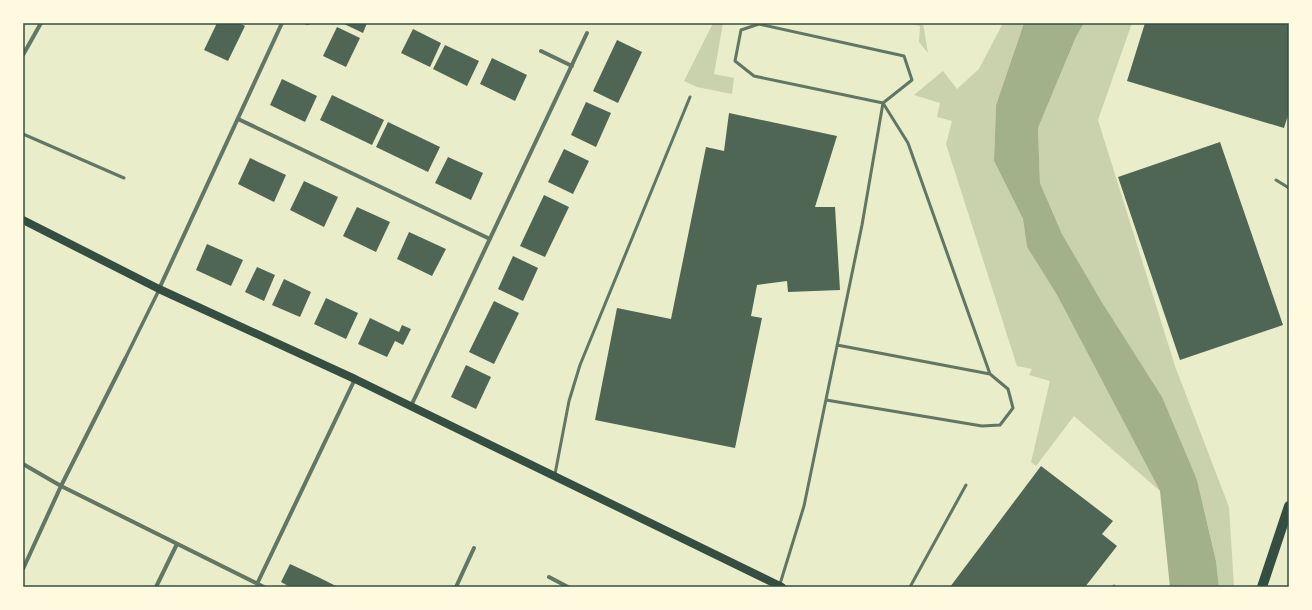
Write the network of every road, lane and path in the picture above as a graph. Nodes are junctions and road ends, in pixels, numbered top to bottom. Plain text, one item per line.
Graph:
1 (41, 23) edge
2 (282, 23) edge
3 (587, 33) dead end
4 (541, 51) dead end
5 (23, 55) edge
6 (572, 66) junction
7 (690, 97) dead end
8 (883, 103) junction
9 (238, 119) junction
10 (23, 134) edge
11 (124, 178) dead end
12 (1276, 180) dead end
13 (1289, 188) edge
14 (23, 220) edge
15 (490, 238) junction
16 (159, 289) junction
17 (837, 345) junction
18 (125, 359) joint
19 (990, 374) junction
20 (355, 379) junction
21 (826, 400) junction
22 (411, 406) junction
23 (23, 464) edge
24 (554, 476) junction
25 (966, 484) dead end
26 (61, 486) junction
27 (1289, 506) edge
28 (1287, 518) edge
29 (177, 544) junction
30 (474, 548) dead end
31 (23, 569) edge
32 (549, 577) dead end
33 (258, 584) junction
34 (156, 587) edge
35 (264, 587) edge
36 (456, 587) edge
37 (568, 587) edge
38 (781, 587) edge
39 (910, 587) edge
40 (1262, 587) edge

1 - 5 street
2 - 9 street
3 - 6 street
4 - 6 street
6 - 15 street
7 - 24 lane
8 - 8 lane
8 - 17 lane
8 - 19 lane
9 - 15 street
9 - 16 street
10 - 11 lane
12 - 13 lane
14 - 16 main road
15 - 22 street
16 - 18 street
16 - 20 main road
17 - 19 lane
17 - 21 lane
18 - 26 street
19 - 21 lane
20 - 22 main road
20 - 33 street
21 - 38 lane
22 - 24 main road
23 - 26 street
24 - 38 main road
25 - 39 lane
26 - 29 street
26 - 31 street
27 - 28 main road
28 - 40 main road
29 - 33 street
29 - 34 street
30 - 36 street
32 - 37 street
33 - 35 street

